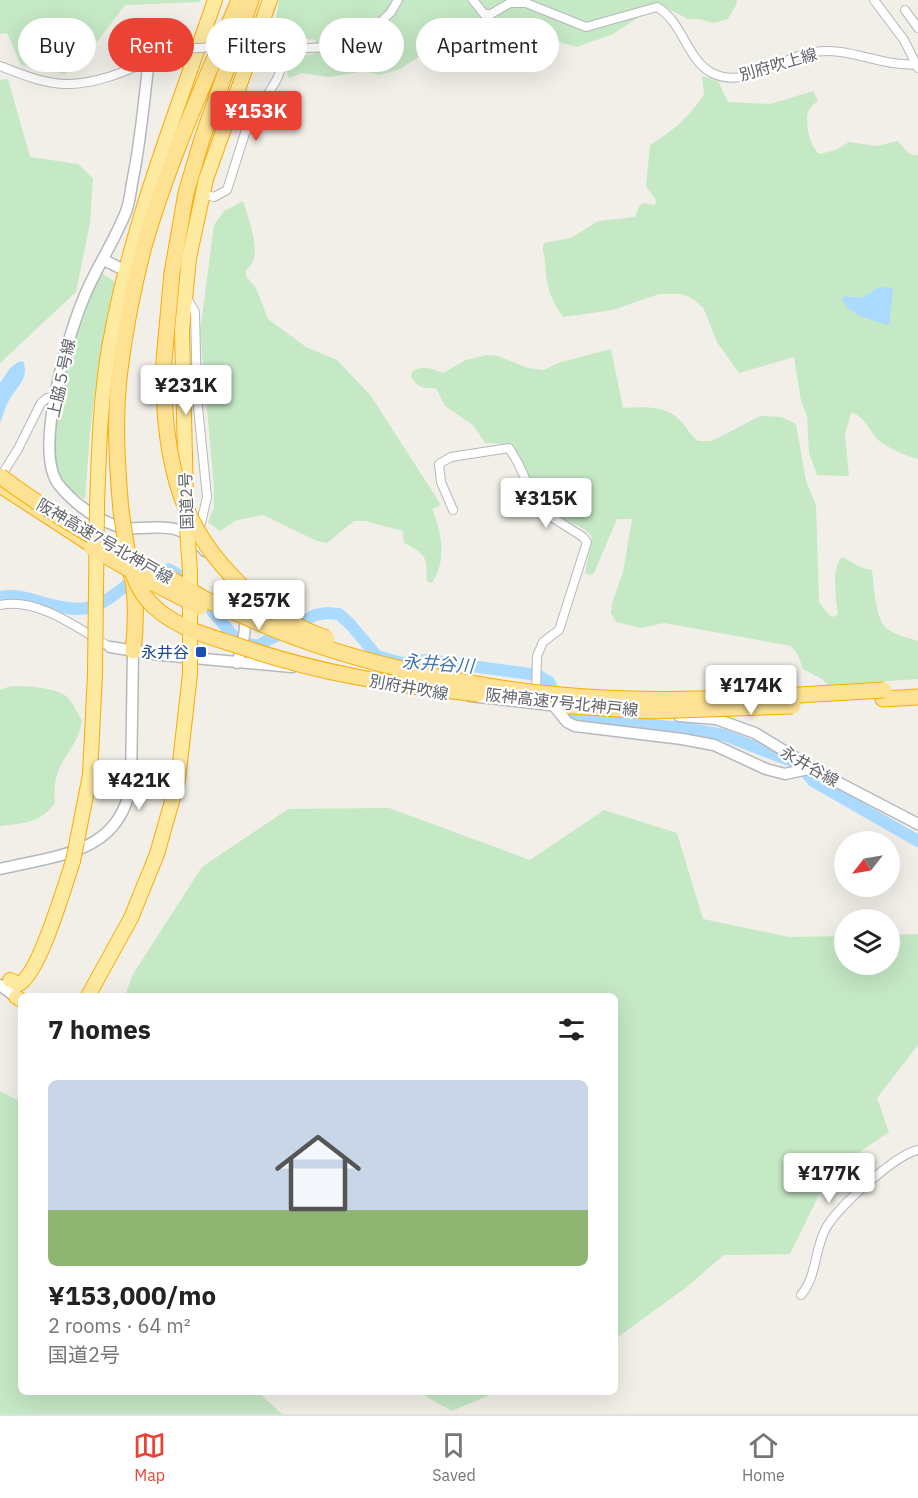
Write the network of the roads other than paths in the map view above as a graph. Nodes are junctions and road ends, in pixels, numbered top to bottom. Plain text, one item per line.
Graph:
1 (215, 0) edge
2 (239, 0) edge
3 (251, 0) edge
4 (270, 0) edge
5 (398, 0) edge
6 (473, 0) edge
7 (874, 0) edge
8 (905, 10) dead end
9 (918, 28) edge
10 (307, 48) edge
11 (0, 66) edge
12 (917, 66) edge
13 (120, 72) edge
14 (148, 72) edge
15 (280, 72) edge
16 (202, 194) junction
17 (104, 260) junction
18 (126, 271) junction
19 (185, 295) junction
20 (54, 399) junction
21 (0, 481) edge
22 (453, 510) dead end
23 (190, 537) junction
24 (0, 604) edge
25 (110, 647) joint
26 (133, 651) junction
27 (239, 657) junction
28 (918, 687) edge
29 (479, 689) junction
30 (918, 697) edge
31 (536, 705) junction
32 (554, 706) junction
33 (813, 768) junction
34 (918, 824) edge
35 (0, 868) edge
36 (3, 979) edge
37 (27, 979) junction
38 (22, 993) edge
39 (90, 993) edge
40 (18, 996) edge
41 (918, 1150) edge
42 (801, 1295) dead end

1 - 18 highway
2 - 29 highway, bridge
3 - 29 highway, bridge
4 - 16 highway, 国道2号
5 - 10 street
6 - 12 street, 別府吹上線
7 - 12 street
8 - 9 street
11 - 13 street
14 - 17 street, 上脇５号線
15 - 16 street
16 - 19 highway, 国道2号
17 - 18 street
17 - 20 street, 上脇５号線
18 - 37 highway, bridge
19 - 23 street
19 - 39 highway, 国道2号, bridge
20 - 21 street
20 - 23 street, 上脇５号線
21 - 26 highway
21 - 29 highway, 阪神高速7号北神戸線, bridge
22 - 31 street
23 - 27 street, 上脇５号線, bridge
24 - 25 street, 別府井吹線
25 - 26 street, 別府井吹線
26 - 27 street, 別府井吹線
26 - 35 street
27 - 31 street, 別府井吹線
28 - 29 highway, 阪神高速7号北神戸線, bridge
29 - 30 highway, 阪神高速7号北神戸線, bridge
31 - 32 street, 別府井吹線
32 - 33 street, 永井谷線
32 - 33 street
33 - 34 street, 永井谷線
36 - 37 highway
36 - 40 street
37 - 38 highway
41 - 42 street

